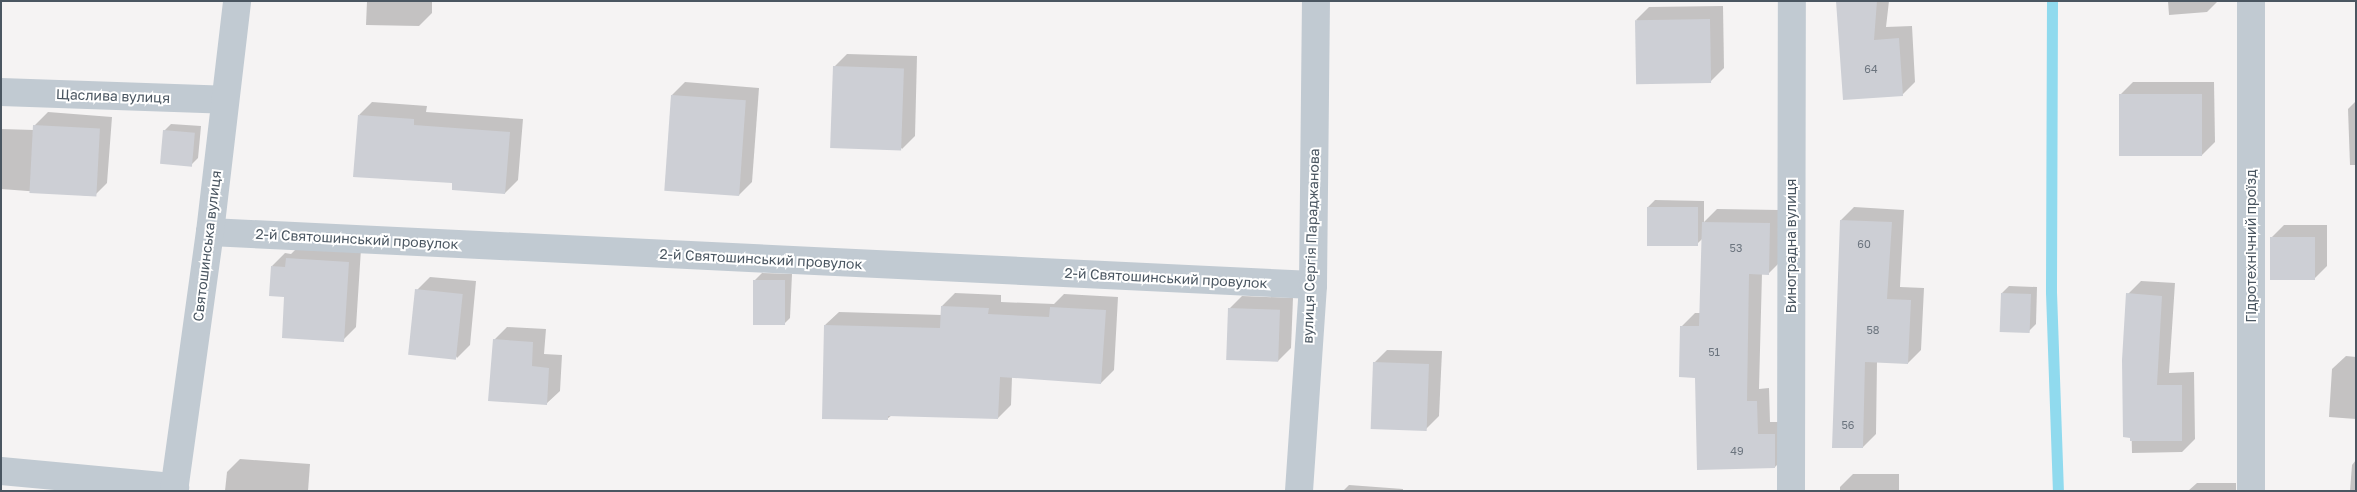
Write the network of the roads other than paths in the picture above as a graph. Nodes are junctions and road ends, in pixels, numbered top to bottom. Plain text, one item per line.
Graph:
1 (237, 1) edge
2 (1316, 1) edge
3 (1792, 1) edge
4 (2251, 1) edge
5 (1, 92) edge
6 (225, 100) junction
7 (210, 232) junction
8 (1313, 286) junction
9 (1, 471) edge
10 (174, 489) edge
11 (1299, 491) edge
12 (1791, 491) edge
13 (2251, 491) edge

1 - 6 street, Святошинська вулиця
2 - 8 street, вулиця Сергія Параджанова
3 - 12 street, Виноградна вулиця
4 - 13 street, Гідротехнічний проїзд
5 - 6 street, Щаслива вулиця
6 - 7 street, Святошинська вулиця
7 - 8 street, 2-й Святошинський провулок
7 - 10 street, Святошинська вулиця
8 - 11 street, вулиця Сергія Параджанова
9 - 10 street

